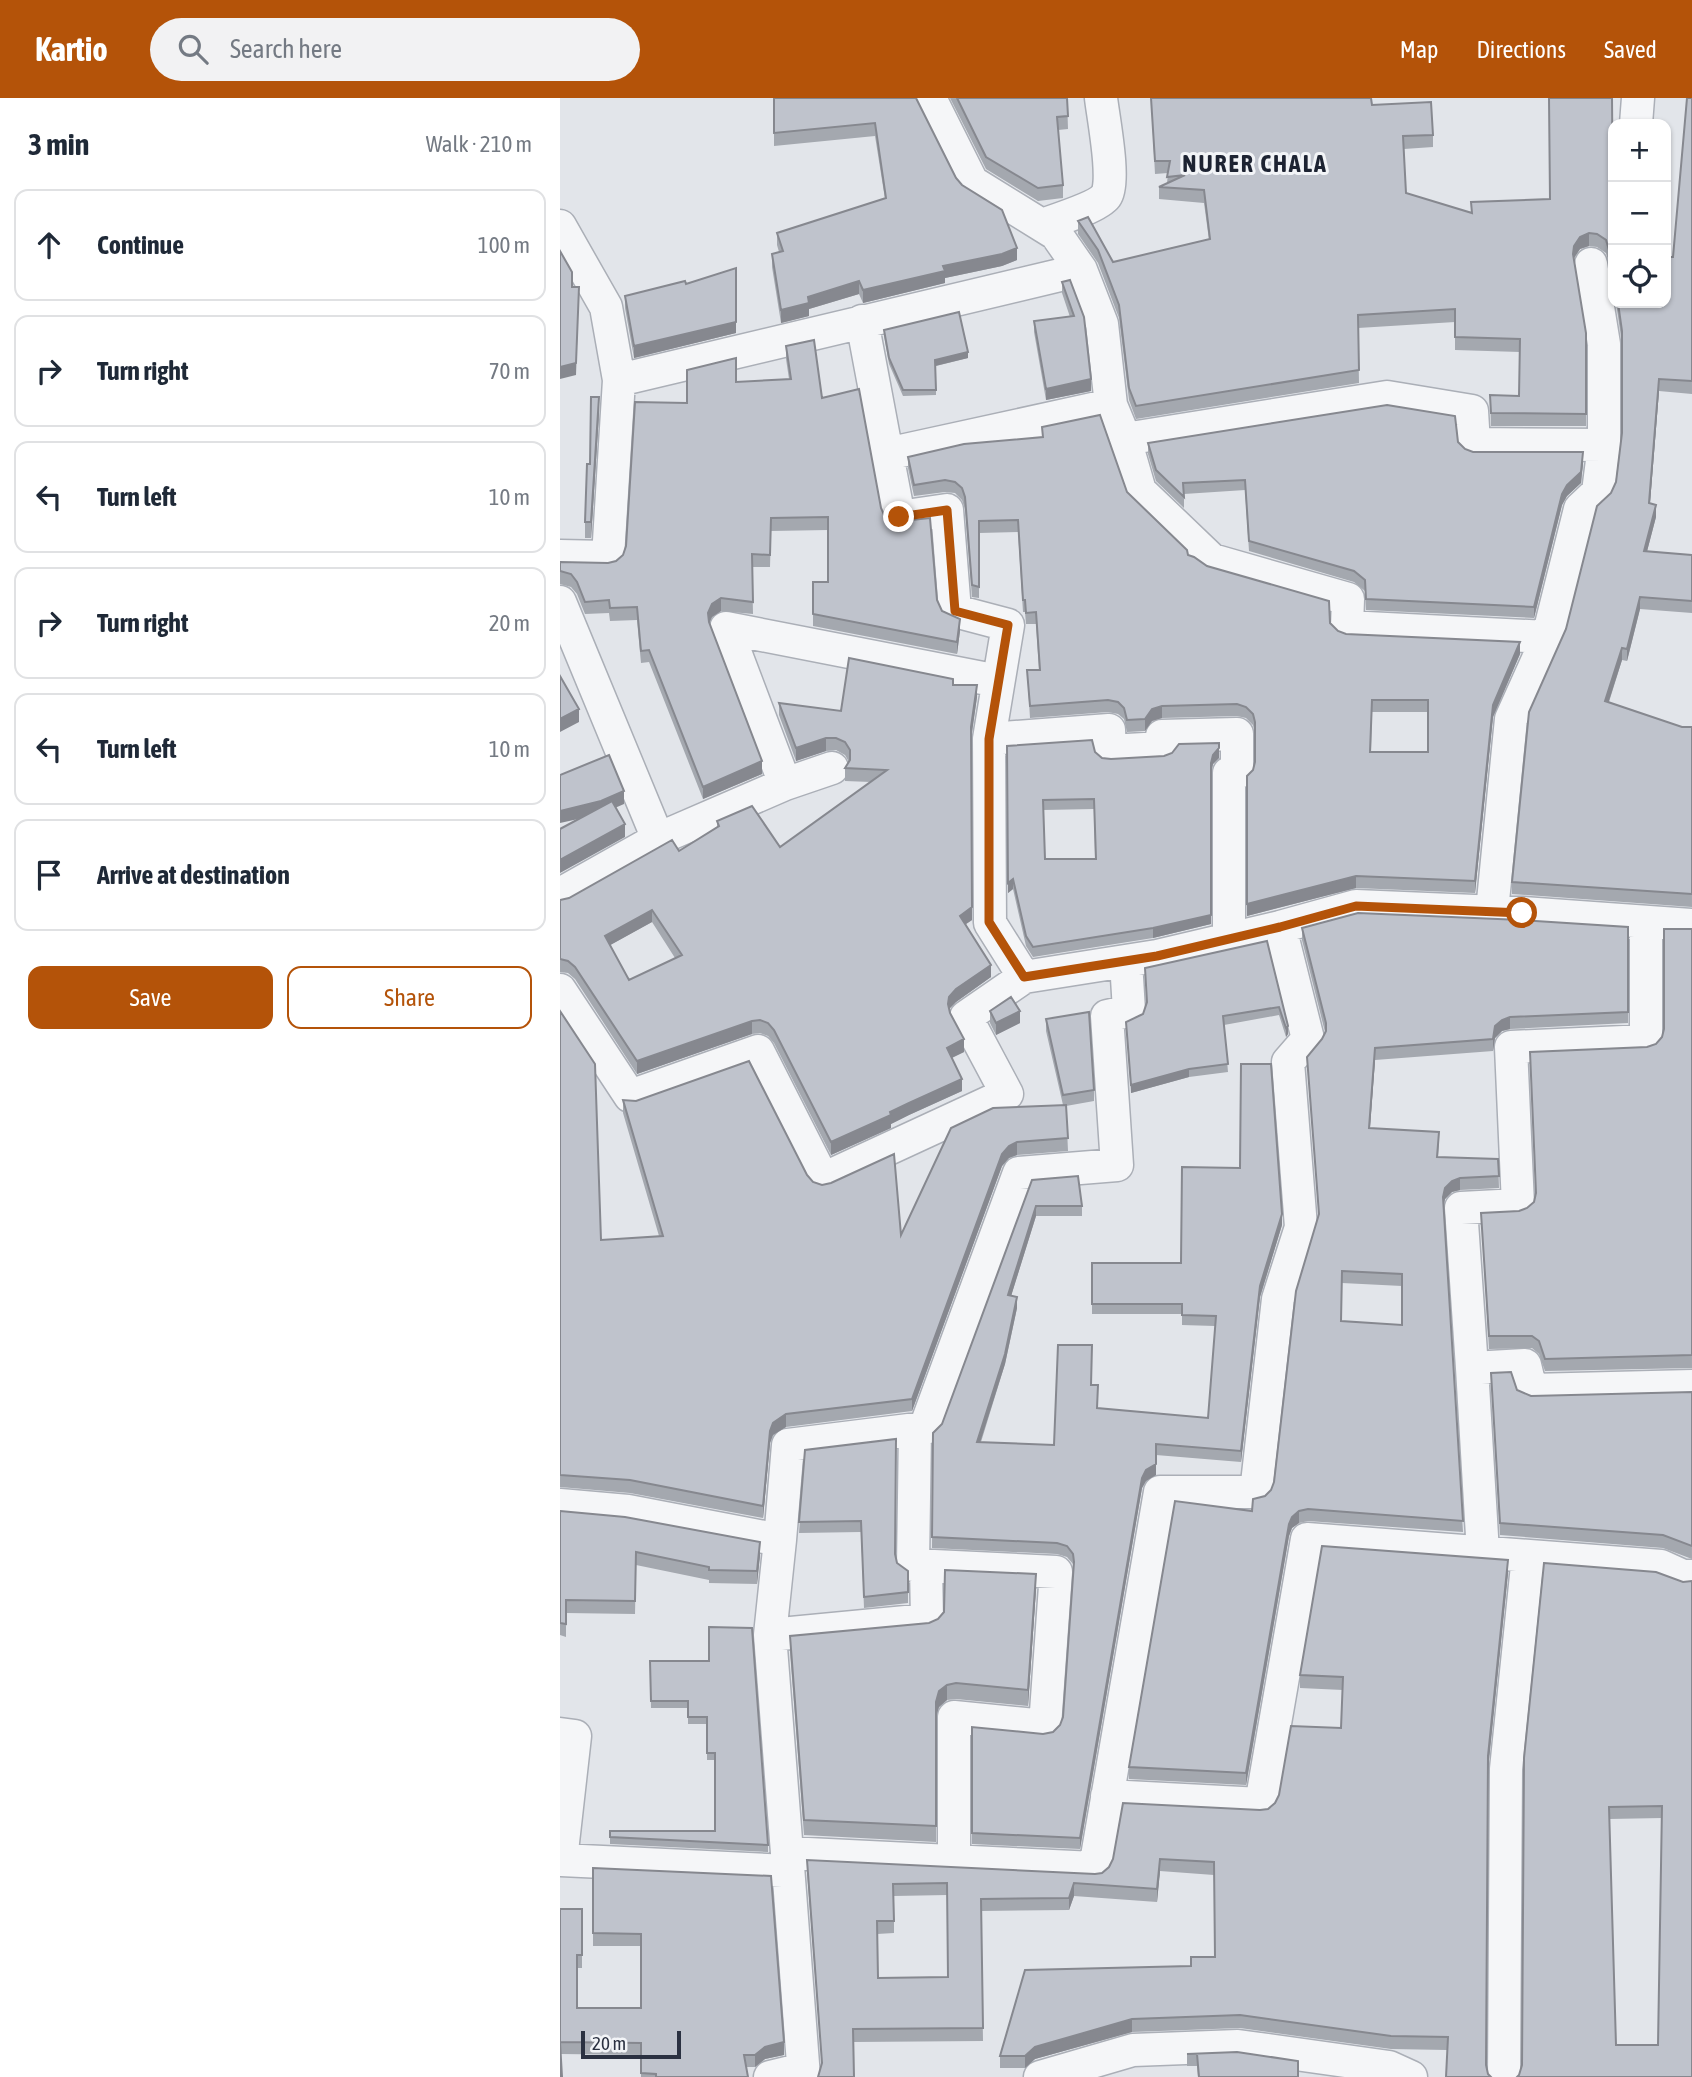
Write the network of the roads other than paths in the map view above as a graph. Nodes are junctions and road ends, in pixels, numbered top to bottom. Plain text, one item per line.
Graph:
1 (930, 98) edge
2 (1101, 98) edge
3 (1638, 98) edge
4 (1636, 119) edge
5 (1042, 225) junction
6 (560, 226) edge
7 (1591, 264) dead end
8 (1081, 270) junction
9 (862, 321) junction
10 (619, 380) junction
11 (1111, 405) junction
12 (1125, 439) junction
13 (1604, 445) junction
14 (887, 454) junction
15 (560, 556) edge
16 (560, 602) edge
17 (1548, 636) junction
18 (998, 681) junction
19 (989, 739) junction
20 (832, 768) dead end
21 (785, 784) junction
22 (657, 839) junction
23 (560, 894) edge
24 (1492, 911) junction
25 (1646, 922) junction
26 (1692, 925) edge
27 (1280, 927) junction
28 (1229, 939) junction
29 (1126, 961) junction
30 (1024, 977) junction
31 (560, 990) edge
32 (1472, 1368) junction
33 (1692, 1385) edge
34 (915, 1430) junction
35 (560, 1505) edge
36 (780, 1541) junction
37 (1483, 1553) junction
38 (1528, 1556) junction
39 (926, 1566) junction
40 (1692, 1576) edge
41 (770, 1635) junction
42 (560, 1734) edge
43 (1107, 1796) junction
44 (954, 1861) junction
45 (787, 1862) junction
46 (803, 2073) edge
47 (770, 2077) edge
48 (1040, 2077) edge
49 (1411, 2077) edge
50 (1504, 2077) edge

1 - 5 street
2 - 5 street
3 - 4 street
5 - 8 street
6 - 10 street
7 - 13 street
8 - 9 street
8 - 11 street
9 - 10 street
9 - 14 street
10 - 15 street
11 - 12 street
11 - 14 street
12 - 13 street
12 - 17 street
13 - 17 street
14 - 18 street
16 - 22 street
17 - 24 street
18 - 19 street
18 - 21 street
19 - 28 street
19 - 30 street
20 - 21 street
21 - 22 street
22 - 23 street
24 - 25 street
24 - 27 street
25 - 26 street
25 - 32 street
27 - 28 street
27 - 43 street
28 - 29 street
29 - 30 street
29 - 34 street
30 - 31 street
32 - 33 street
32 - 37 street
34 - 36 street
34 - 39 street
35 - 36 street
36 - 41 street
37 - 38 street
37 - 43 street
38 - 40 street
38 - 50 street
39 - 41 street
39 - 44 street
41 - 45 street
42 - 45 street
43 - 44 street
44 - 45 street
45 - 46 street
46 - 47 street
48 - 49 street

